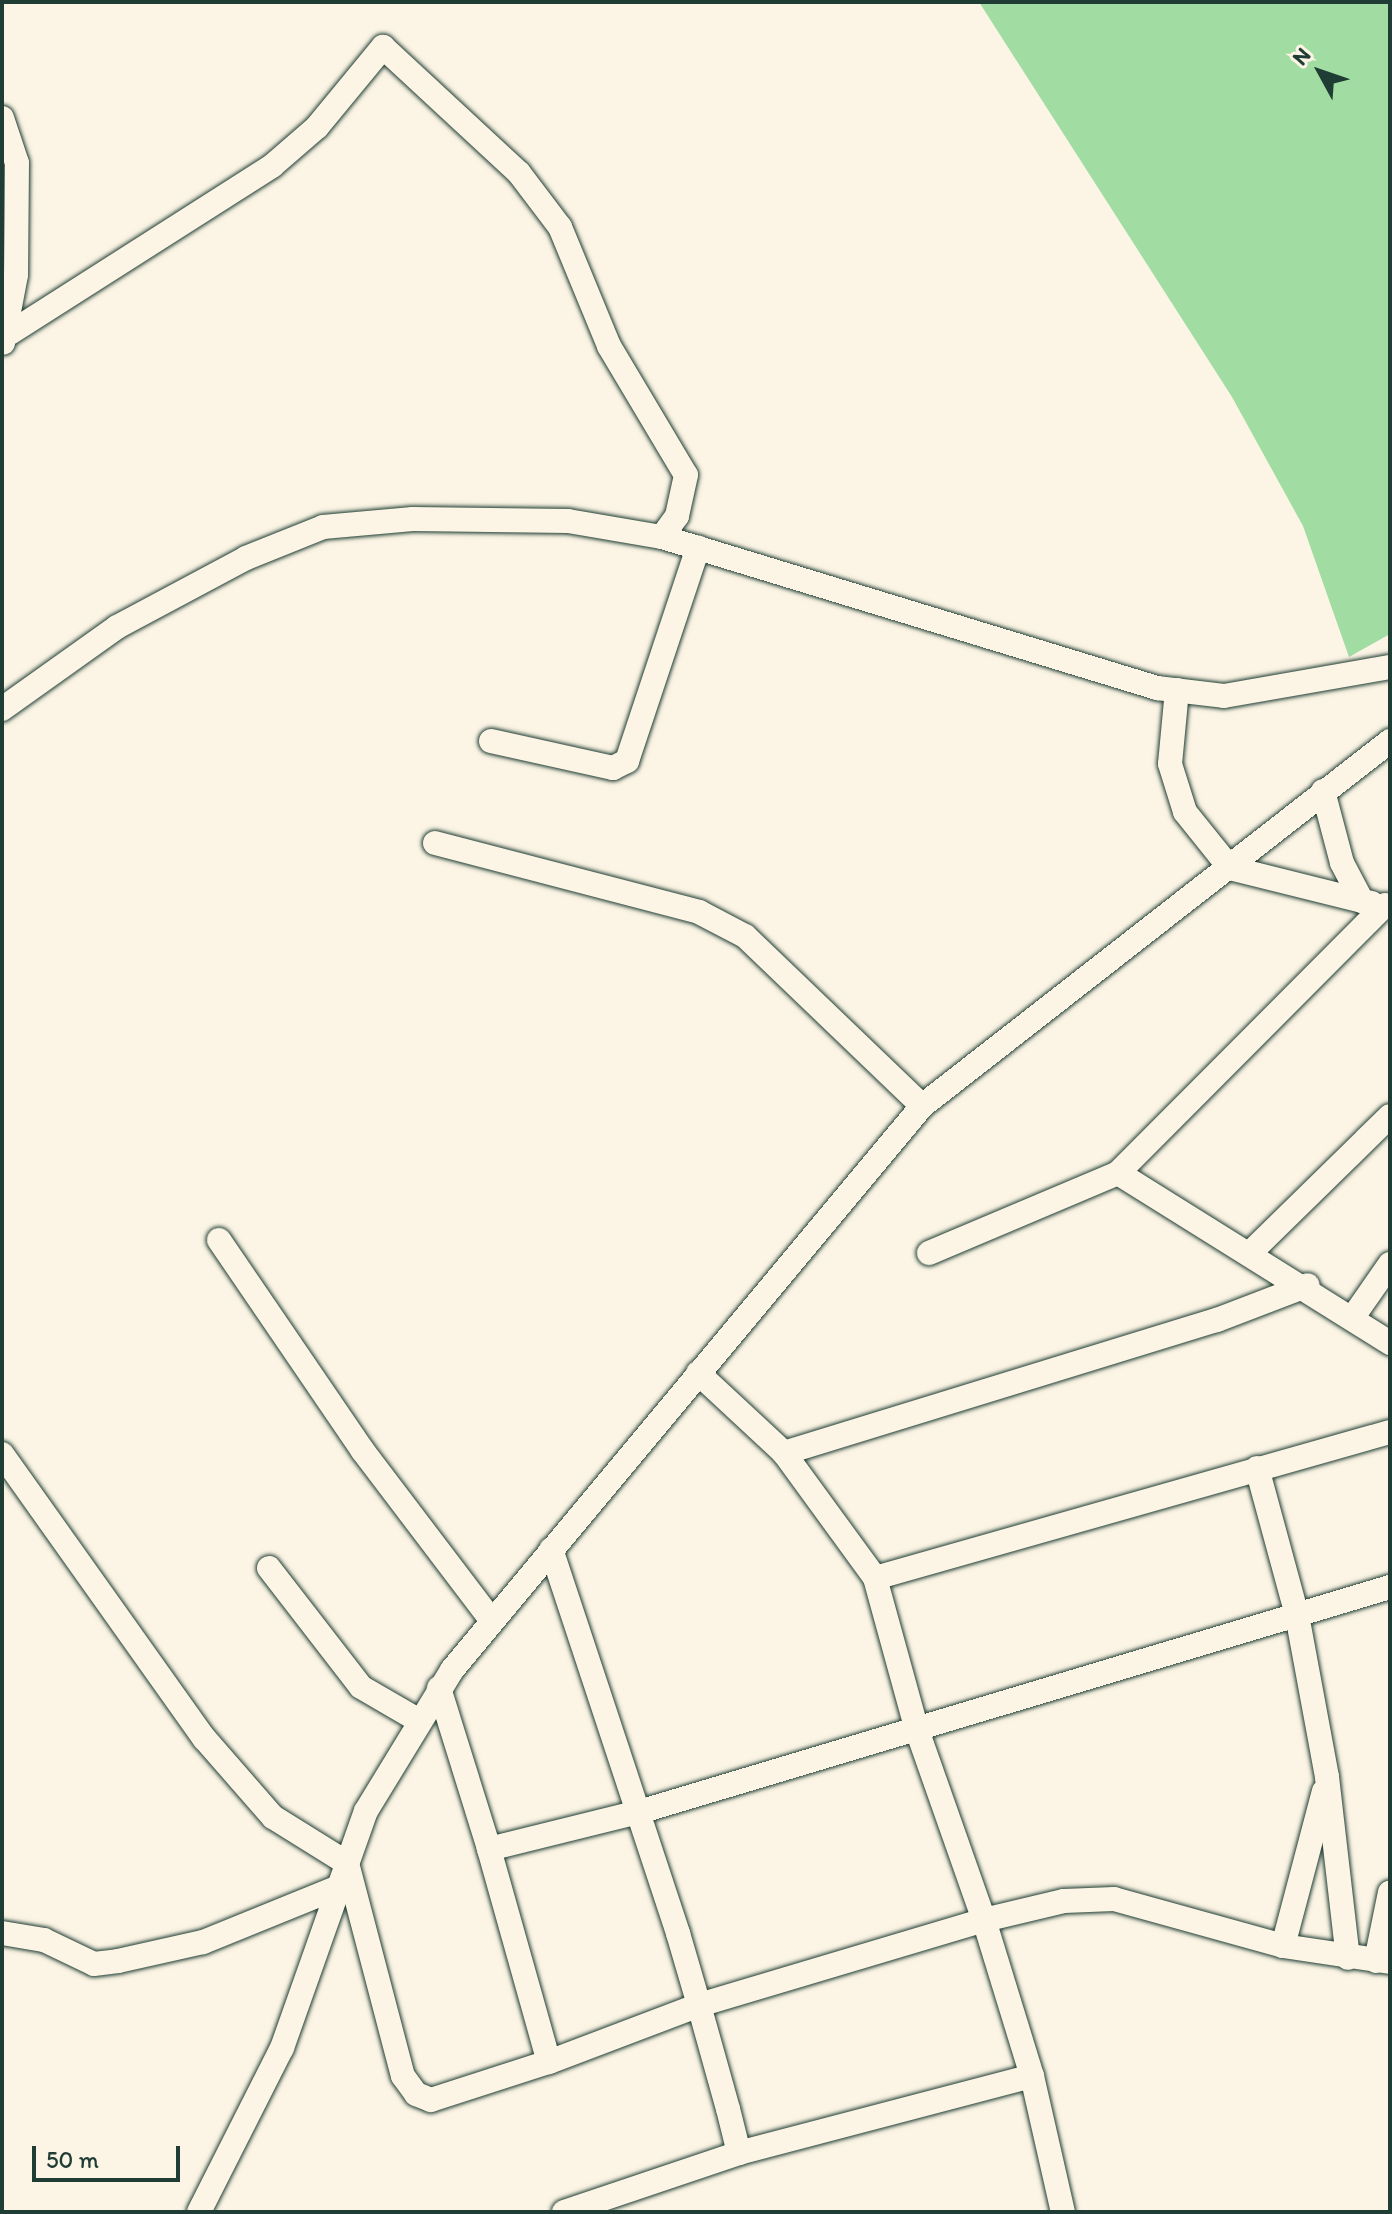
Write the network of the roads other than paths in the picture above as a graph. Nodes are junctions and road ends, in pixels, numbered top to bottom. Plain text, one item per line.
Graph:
1 (2, 118) edge
2 (6, 339) edge
3 (662, 537) junction
4 (698, 548) junction
5 (1390, 667) edge
6 (1177, 690) junction
7 (2, 709) edge
8 (491, 741) dead end
9 (1390, 741) edge
10 (1323, 791) junction
11 (435, 843) dead end
12 (1230, 868) junction
13 (1379, 904) edge
14 (922, 1106) junction
15 (1390, 1116) edge
16 (1118, 1173) junction
17 (219, 1240) dead end
18 (1251, 1252) junction
19 (929, 1253) dead end
20 (1390, 1264) edge
21 (1308, 1285) junction
22 (1353, 1317) junction
23 (1390, 1343) edge
24 (698, 1373) junction
25 (1390, 1432) edge
26 (784, 1453) junction
27 (2, 1454) edge
28 (1257, 1468) junction
29 (551, 1550) junction
30 (269, 1568) dead end
31 (875, 1578) junction
32 (1390, 1587) edge
33 (1297, 1615) junction
34 (492, 1621) junction
35 (439, 1688) junction
36 (416, 1719) junction
37 (916, 1727) junction
38 (1327, 1777) junction
39 (639, 1812) junction
40 (489, 1849) junction
41 (347, 1863) junction
42 (336, 1888) junction
43 (1390, 1892) edge
44 (984, 1920) junction
45 (2, 1933) edge
46 (1283, 1946) junction
47 (1348, 1958) junction
48 (1383, 1961) edge
49 (699, 2005) junction
50 (549, 2062) junction
51 (1032, 2076) junction
52 (739, 2153) junction
53 (200, 2212) edge
54 (564, 2212) edge
55 (1063, 2212) edge

1 - 2 street
2 - 3 street
3 - 4 street
3 - 7 street
4 - 6 street
4 - 8 street
5 - 6 street
6 - 12 street
9 - 10 street
10 - 12 street
10 - 13 street
11 - 14 street
12 - 13 street
12 - 14 street
13 - 16 street
14 - 24 street
15 - 18 street
16 - 18 street
16 - 19 street
17 - 34 street
18 - 21 street
20 - 22 street
21 - 22 street
21 - 26 street
22 - 23 street
24 - 26 street
24 - 29 street
25 - 28 street
26 - 31 street
27 - 41 street
28 - 31 street
28 - 33 street
29 - 34 street
29 - 39 street
30 - 36 street
31 - 37 street
32 - 33 street
33 - 37 street
33 - 38 street
34 - 35 street
35 - 36 street
35 - 40 street
36 - 41 street
37 - 39 street
37 - 44 street
38 - 46 street
38 - 47 street
39 - 40 street
39 - 49 street
40 - 50 street
41 - 42 street
41 - 50 street
42 - 45 street
42 - 53 street
43 - 48 street
44 - 46 street
44 - 49 street
44 - 51 street
46 - 47 street
47 - 48 street
49 - 50 street
49 - 52 street
51 - 52 street
51 - 55 street
52 - 54 street

